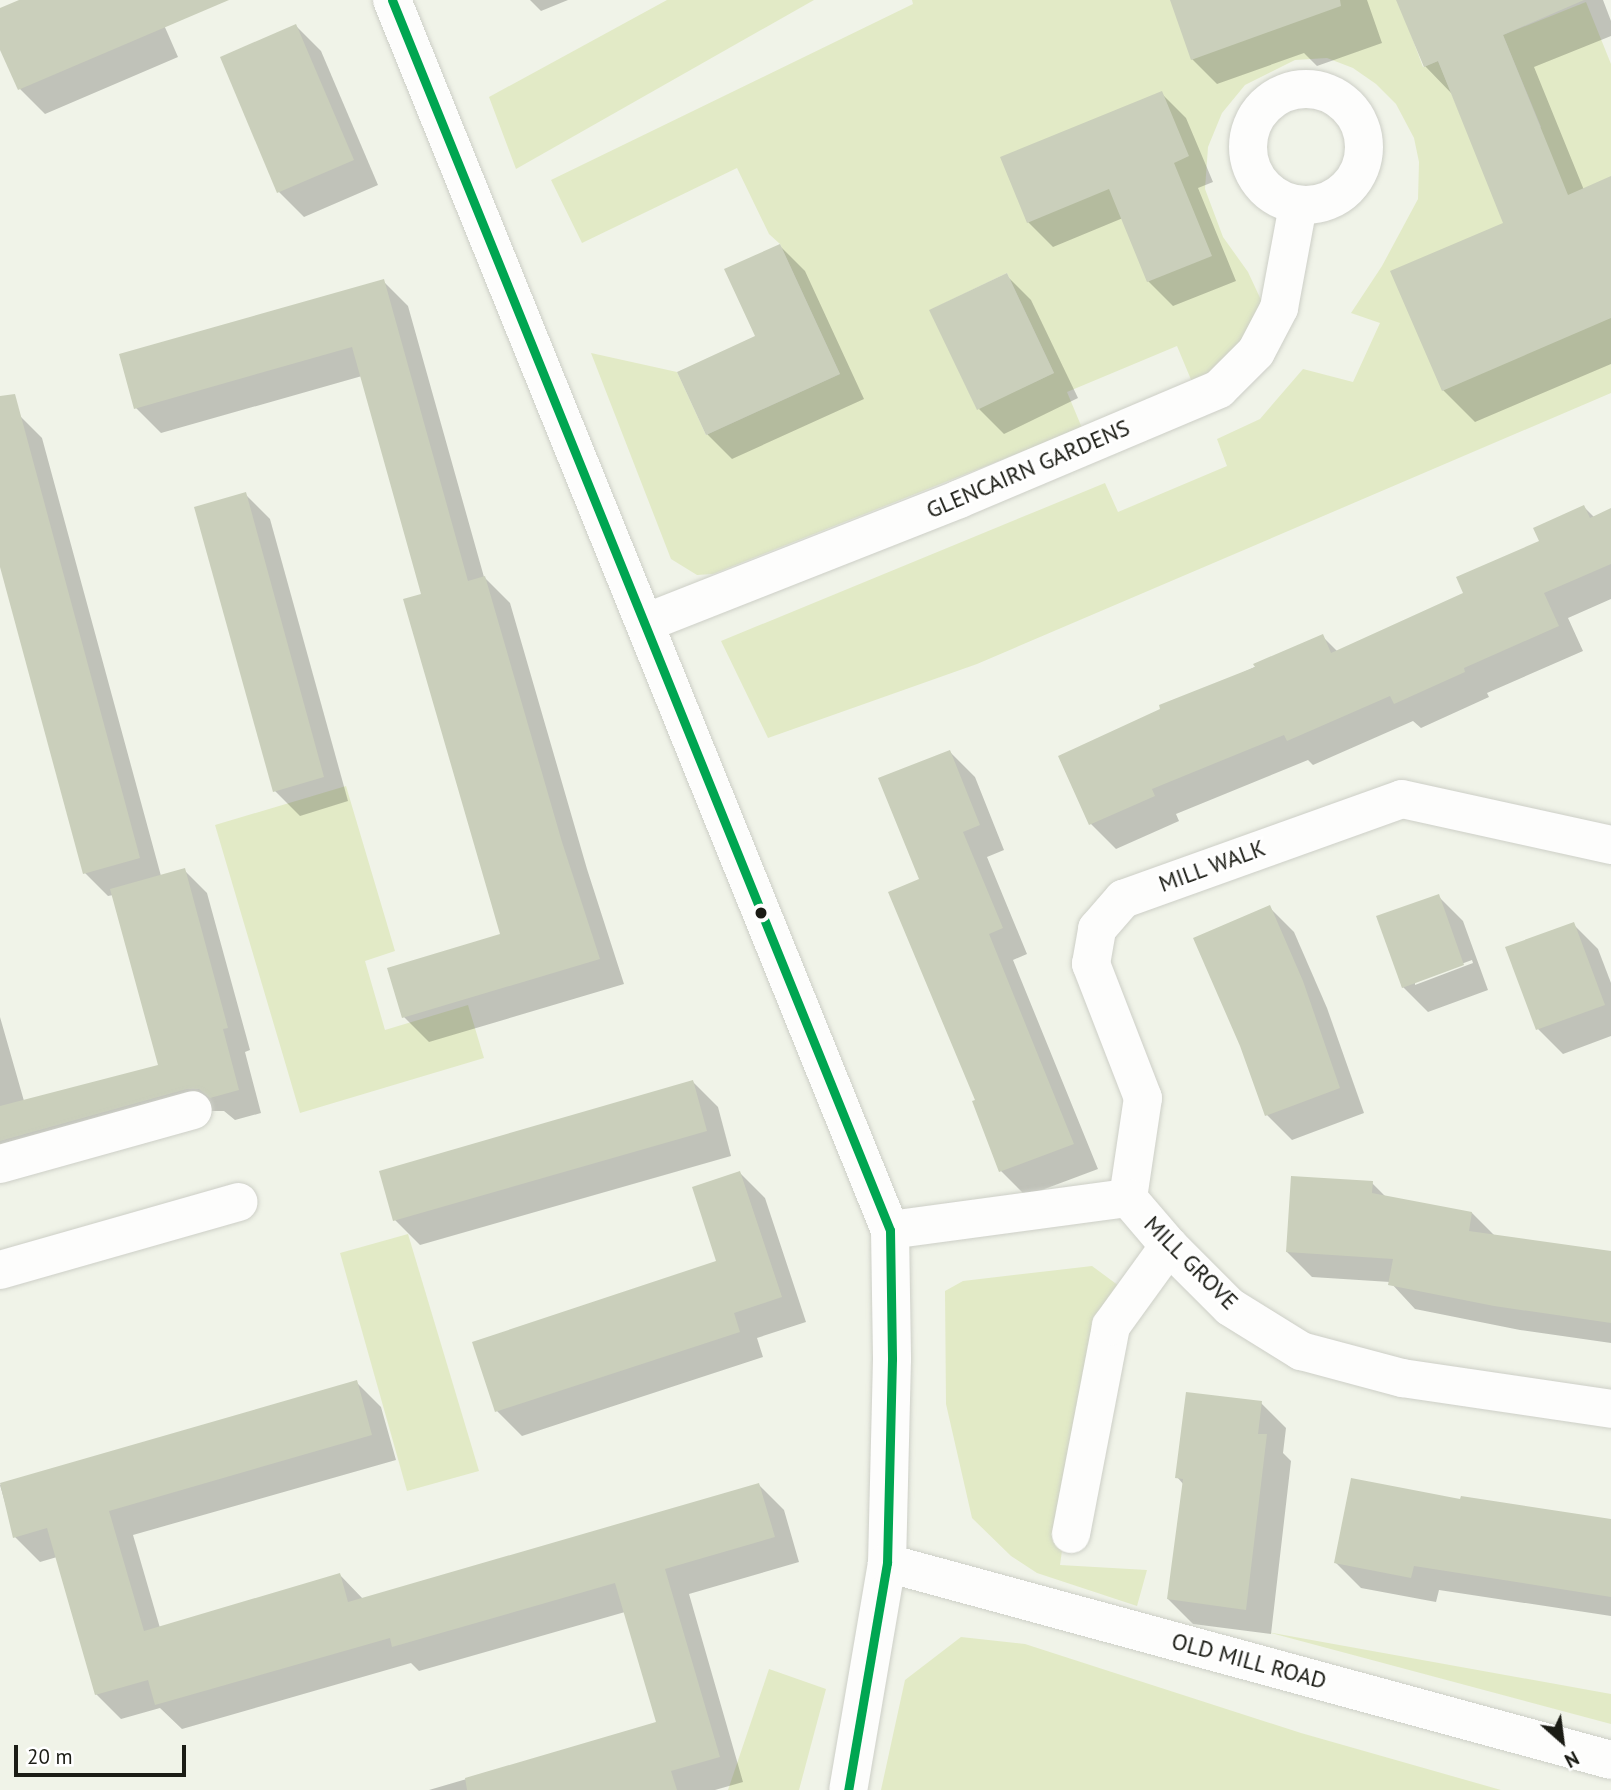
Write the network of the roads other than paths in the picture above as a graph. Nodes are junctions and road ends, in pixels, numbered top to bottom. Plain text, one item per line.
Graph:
1 (392, 0) edge
2 (1298, 205) dead end
3 (645, 623) junction
4 (1611, 845) edge
5 (193, 1110) dead end
6 (0, 1164) edge
7 (1128, 1198) junction
8 (238, 1202) dead end
9 (890, 1230) junction
10 (1169, 1246) junction
11 (0, 1270) edge
12 (1611, 1409) edge
13 (1071, 1534) dead end
14 (887, 1563) junction
15 (1611, 1760) edge
16 (848, 1790) edge

1 - 3 street
2 - 3 street, GLENCAIRN GARDENS
3 - 9 street
4 - 7 street, MILL WALK
5 - 6 street
7 - 9 street, MILL GROVE
7 - 10 street, MILL GROVE
8 - 11 street
9 - 14 street
10 - 12 street, MILL GROVE
10 - 13 street
14 - 15 street, OLD MILL ROAD
14 - 16 street

